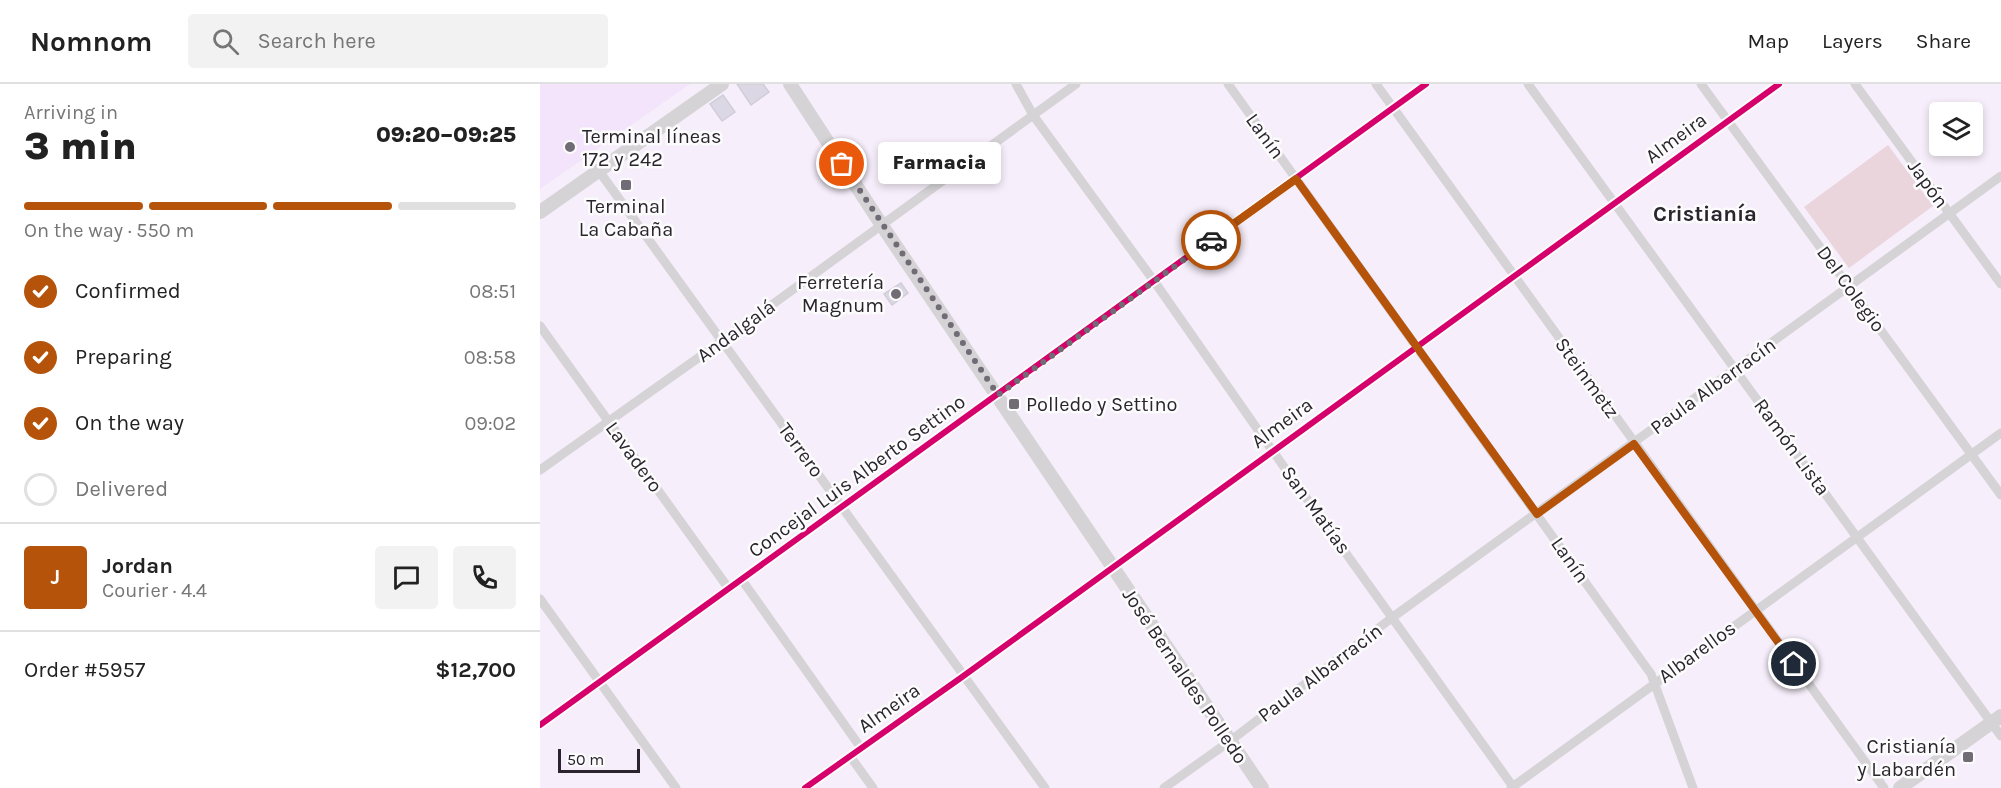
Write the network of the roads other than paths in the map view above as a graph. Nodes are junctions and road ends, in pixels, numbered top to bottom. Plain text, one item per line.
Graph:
1 (722, 84) edge
2 (790, 84) edge
3 (1016, 84) edge
4 (1076, 84) edge
5 (1228, 84) edge
6 (1376, 84) edge
7 (1426, 84) edge
8 (1528, 84) edge
9 (1701, 84) edge
10 (1779, 84) edge
11 (1855, 84) edge
12 (1393, 107) junction
13 (1033, 115) junction
14 (1728, 121) junction
15 (598, 171) junction
16 (2001, 176) edge
17 (1296, 179) junction
18 (1614, 204) junction
19 (540, 212) edge
20 (1950, 214) junction
21 (881, 224) junction
22 (1513, 275) junction
23 (1154, 281) junction
24 (2001, 284) edge
25 (1850, 287) junction
26 (540, 326) edge
27 (722, 341) junction
28 (1417, 346) junction
29 (1736, 370) junction
30 (998, 395) junction
31 (608, 421) junction
32 (2001, 433) edge
33 (1634, 444) junction
34 (1272, 450) junction
35 (1972, 455) junction
36 (540, 470) edge
37 (2001, 495) edge
38 (842, 507) junction
39 (1537, 514) junction
40 (1858, 537) junction
41 (1112, 569) junction
42 (742, 580) junction
43 (729, 589) junction
44 (540, 599) edge
45 (1755, 610) junction
46 (1393, 617) junction
47 (962, 677) junction
48 (1655, 682) junction
49 (600, 683) junction
50 (1996, 719) edge
51 (540, 724) edge
52 (2001, 736) edge
53 (1230, 741) junction
54 (861, 748) junction
55 (850, 756) junction
56 (1512, 787) edge
57 (676, 788) edge
58 (805, 788) edge
59 (873, 788) edge
60 (1045, 788) edge
61 (1164, 788) edge
62 (1262, 788) edge
63 (1693, 788) edge
64 (1884, 788) edge
65 (1900, 788) edge

1 - 15 main road
2 - 21 main road, José Bernaldes Polledo
3 - 13 street, San Matías
4 - 13 street, Andalgalá
5 - 17 street, Lanín
6 - 12 street, Steinmetz
7 - 12 street, Concejal Luis Alberto Settino
8 - 18 street, Ramón Lista
9 - 14 street, Del Colegio
10 - 14 street, Almeira
11 - 20 street, Japón
12 - 17 street, Concejal Luis Alberto Settino
12 - 22 street, Steinmetz
13 - 21 street, Andalgalá
13 - 23 street, San Matías
14 - 18 street, Almeira
14 - 25 street, Del Colegio
15 - 19 main road
15 - 27 street, Terrero
16 - 20 street, Paula Albarracín
17 - 23 street, Concejal Luis Alberto Settino
17 - 28 street, Lanín
18 - 22 street, Almeira
18 - 29 street, Ramón Lista
20 - 24 street, Japón
20 - 25 street, Paula Albarracín
21 - 27 street, Andalgalá
21 - 30 main road, José Bernaldes Polledo
22 - 28 street, Almeira
22 - 33 street, Steinmetz
23 - 30 street, Concejal Luis Alberto Settino
23 - 34 street, San Matías
25 - 29 street, Paula Albarracín
25 - 35 street, Del Colegio
26 - 31 street, Lavadero
27 - 31 street, Andalgalá
27 - 38 street, Terrero
28 - 34 street, Almeira
28 - 39 street, Lanín
29 - 33 street, Paula Albarracín
29 - 40 street, Ramón Lista
30 - 38 street, Concejal Luis Alberto Settino
30 - 41 main road, José Bernaldes Polledo
31 - 36 street, Andalgalá
31 - 43 street, Lavadero
32 - 35 street, Albarellos
33 - 39 street, Paula Albarracín
33 - 45 street, Steinmetz
34 - 41 street, Almeira
34 - 46 street, San Matías
35 - 37 street, Del Colegio
35 - 40 street, Albarellos
38 - 42 street, Concejal Luis Alberto Settino
38 - 47 street, Terrero
39 - 46 street, Paula Albarracín
39 - 48 street, Lanín
40 - 45 street, Albarellos
40 - 50 street, Ramón Lista
41 - 47 street, Almeira
41 - 53 main road, José Bernaldes Polledo
42 - 43 street, Concejal Luis Alberto Settino
42 - 54 street
43 - 49 street, Concejal Luis Alberto Settino
44 - 49 street
45 - 48 street, Albarellos
45 - 64 street, Steinmetz
46 - 53 street, Paula Albarracín
46 - 56 street, San Matías
47 - 54 street, Almeira
47 - 60 street, Terrero
48 - 56 street, Albarellos
48 - 63 street, Lanín
49 - 51 street, Concejal Luis Alberto Settino
49 - 57 street
50 - 52 street, Ramón Lista
50 - 65 main road
53 - 61 street, Paula Albarracín
53 - 62 main road, José Bernaldes Polledo
54 - 55 street, Almeira
55 - 58 street, Almeira
55 - 59 street

